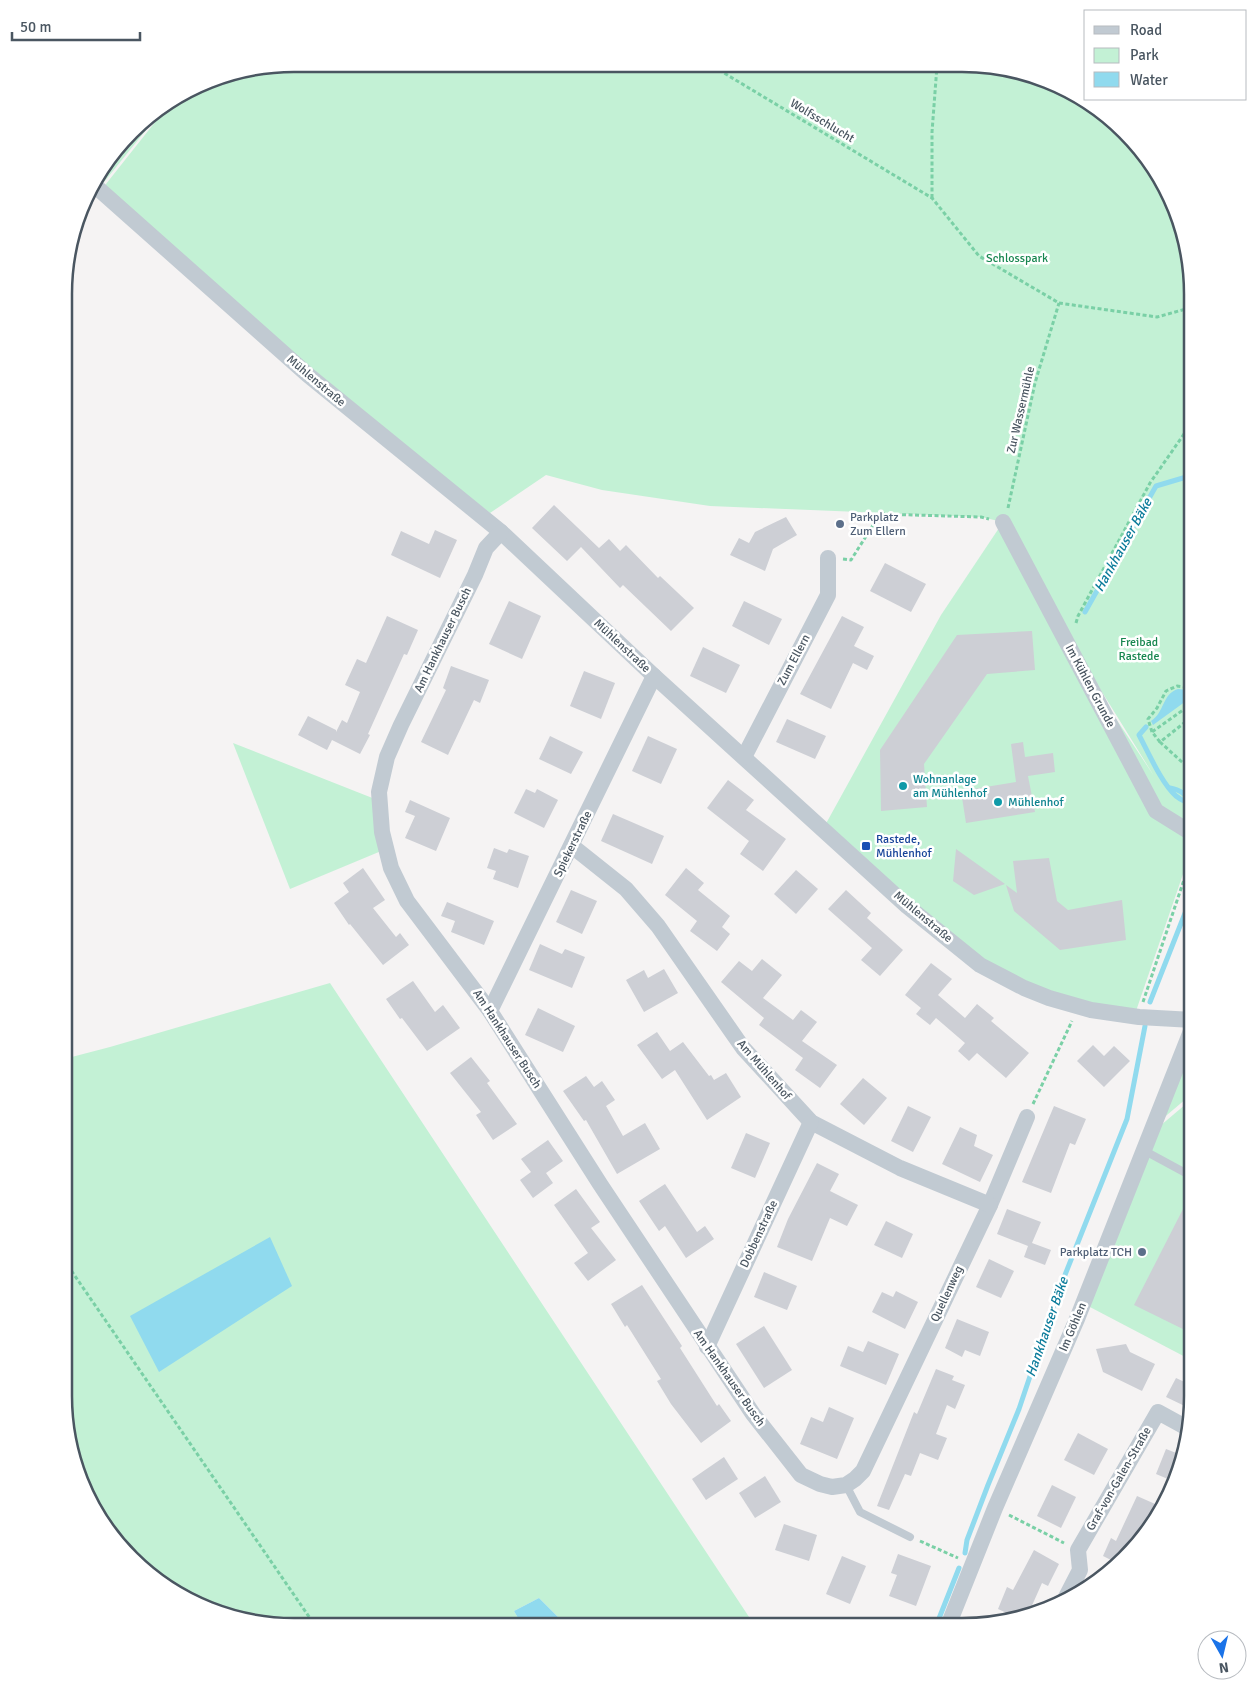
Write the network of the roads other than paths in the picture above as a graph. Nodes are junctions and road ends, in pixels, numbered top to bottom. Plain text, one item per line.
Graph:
1 (99, 189) edge
2 (1003, 522) road end
3 (501, 532) junction
4 (828, 558) road end
5 (654, 676) junction
6 (744, 757) junction
7 (1185, 829) edge
8 (572, 846) junction
9 (490, 1011) junction
10 (1185, 1020) edge
11 (1185, 1047) edge
12 (1027, 1117) road end
13 (811, 1122) junction
14 (1145, 1151) junction
15 (1185, 1173) edge
16 (990, 1205) junction
17 (707, 1347) junction
18 (1183, 1426) edge
19 (846, 1485) junction
20 (910, 1537) road end
21 (1070, 1590) edge
22 (952, 1618) edge

1 - 3 street, Mühlenstraße
2 - 7 street, Im Kühlen Grunde
3 - 5 street, Mühlenstraße
3 - 9 street, Am Hankhauser Busch
4 - 6 street, Zum Ellern
5 - 6 street, Mühlenstraße
5 - 8 street, Spiekerstraße
6 - 10 street, Mühlenstraße
8 - 9 street, Spiekerstraße
8 - 13 street, Am Mühlenhof
9 - 17 street, Am Hankhauser Busch
11 - 14 street, Im Göhlen
12 - 16 street, Quellenweg
13 - 16 street, Am Mühlenhof
13 - 17 street, Dobbenstraße
14 - 15 lane
14 - 22 street, Im Göhlen
16 - 19 street, Quellenweg
17 - 19 street, Am Hankhauser Busch
18 - 21 street, Graf-von-Galen-Straße
19 - 20 lane

